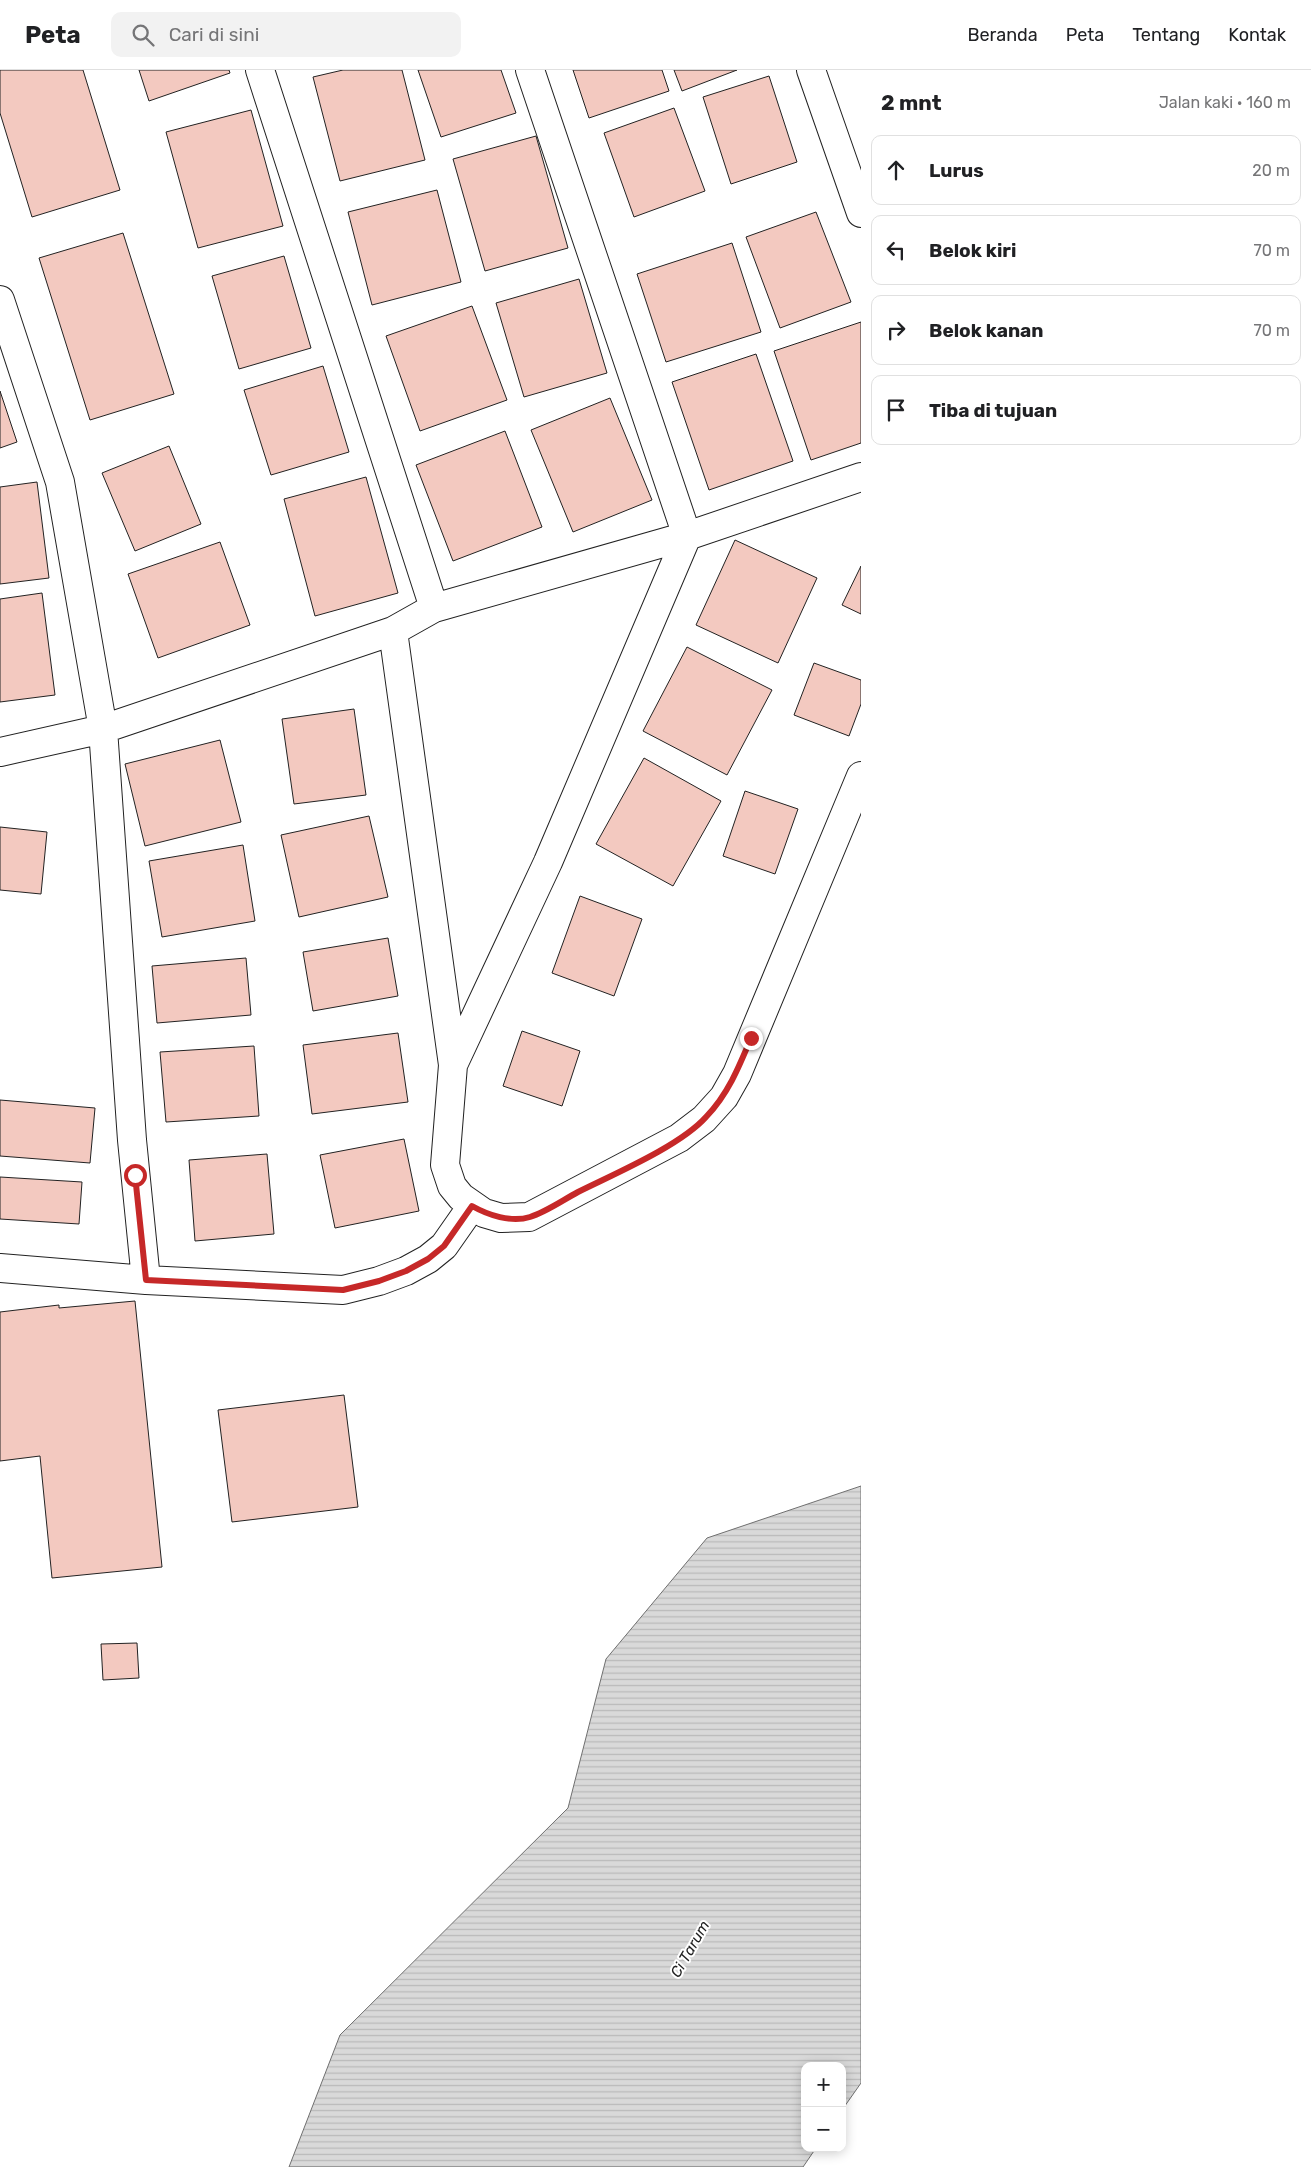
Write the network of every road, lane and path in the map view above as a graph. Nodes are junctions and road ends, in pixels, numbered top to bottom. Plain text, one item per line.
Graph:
1 (260, 70) edge
2 (530, 70) edge
3 (811, 70) edge
4 (861, 213) edge
5 (0, 300) edge
6 (861, 477) edge
7 (687, 536) junction
8 (434, 608) junction
9 (393, 631) junction
10 (103, 729) junction
11 (0, 752) edge
12 (861, 776) edge
13 (453, 1065) junction
14 (472, 1206) junction
15 (0, 1268) edge
16 (146, 1280) junction

1 - 8 street
2 - 7 street
3 - 4 street
5 - 10 street
6 - 7 street
7 - 8 street
7 - 13 street
8 - 9 street
9 - 10 street
9 - 13 street
10 - 11 street
10 - 16 street
12 - 14 street
13 - 14 street
14 - 16 street
15 - 16 street

